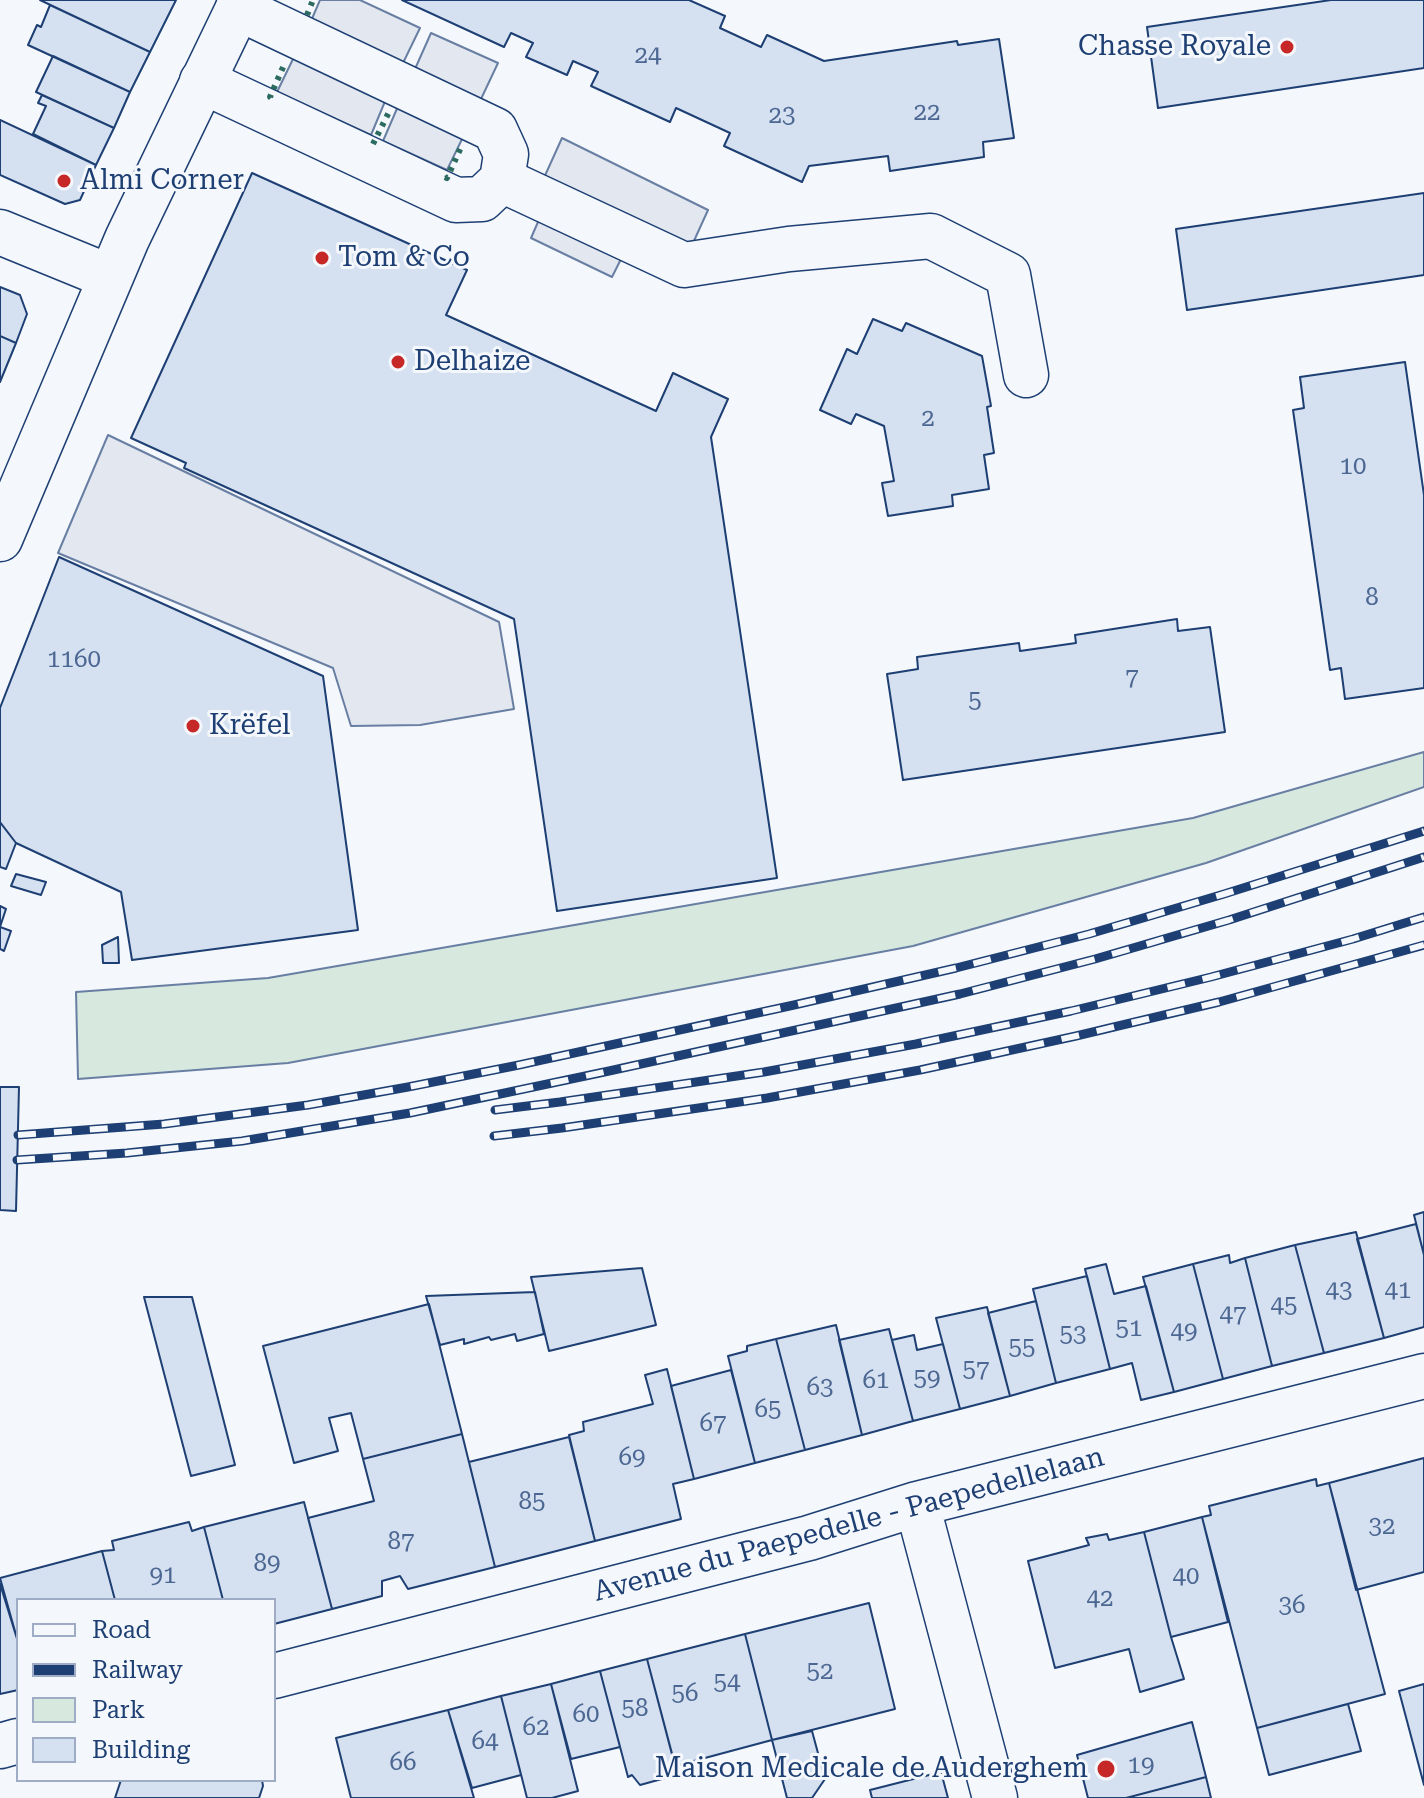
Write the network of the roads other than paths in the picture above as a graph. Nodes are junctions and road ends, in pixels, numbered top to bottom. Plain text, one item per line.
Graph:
1 (240, 4) edge
2 (202, 81) junction
3 (502, 180) junction
4 (0, 232) edge
5 (110, 277) junction
6 (1026, 375) dead end
7 (0, 539) edge
8 (1424, 1376) edge
9 (917, 1504) junction
10 (276, 1675) edge
11 (995, 1798) edge

1 - 2 street
1 - 3 street
2 - 3 street
2 - 5 street
3 - 6 street
4 - 5 street
5 - 7 street
8 - 9 street, Avenue du Paepedelle - Paepedellelaan
9 - 10 street, Avenue du Paepedelle - Paepedellelaan
9 - 11 street

